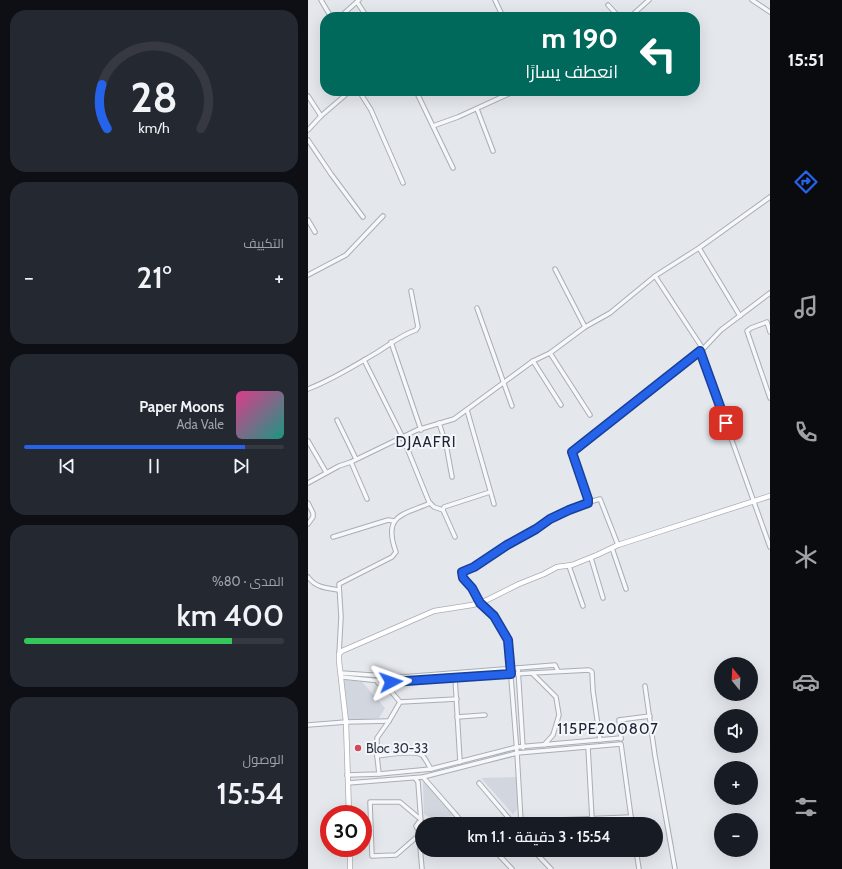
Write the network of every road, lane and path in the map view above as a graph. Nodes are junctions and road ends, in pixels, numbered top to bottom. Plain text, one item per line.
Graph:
1 (321, 0) edge
2 (495, 0) edge
3 (649, 0) edge
4 (752, 0) edge
5 (358, 1) edge
6 (608, 5) dead end
7 (328, 12) edge
8 (346, 12) edge
9 (365, 12) edge
10 (501, 12) edge
11 (614, 12) edge
12 (636, 12) edge
13 (770, 12) edge
14 (308, 96) edge
15 (344, 96) edge
16 (362, 96) edge
17 (418, 96) edge
18 (505, 96) edge
19 (478, 109) junction
20 (321, 116) junction
21 (433, 126) junction
22 (308, 130) edge
23 (308, 140) edge
24 (494, 150) dead end
25 (453, 168) dead end
26 (403, 183) dead end
27 (770, 197) edge
28 (383, 216) dead end
29 (363, 217) dead end
30 (308, 220) edge
31 (315, 232) dead end
32 (699, 248) junction
33 (555, 269) dead end
34 (308, 275) edge
35 (655, 276) junction
36 (411, 291) dead end
37 (770, 293) edge
38 (477, 308) dead end
39 (740, 316) junction
40 (585, 327) junction
41 (770, 332) edge
42 (391, 342) junction
43 (701, 350) junction
44 (550, 353) junction
45 (364, 360) junction
46 (533, 361) junction
47 (503, 383) junction
48 (308, 389) edge
49 (770, 398) edge
50 (561, 405) dead end
51 (512, 406) dead end
52 (467, 410) junction
53 (590, 415) dead end
54 (337, 420) dead end
55 (439, 423) junction
56 (421, 430) junction
57 (403, 438) junction
58 (308, 441) edge
59 (356, 459) junction
60 (351, 462) junction
61 (326, 472) junction
62 (452, 477) dead end
63 (308, 483) edge
64 (490, 492) junction
65 (770, 496) edge
66 (368, 499) dead end
67 (753, 501) junction
68 (430, 502) junction
69 (589, 502) junction
70 (308, 503) edge
71 (494, 504) dead end
72 (443, 510) junction
73 (394, 521) junction
74 (308, 524) edge
75 (333, 537) dead end
76 (455, 537) dead end
77 (618, 545) junction
78 (770, 547) edge
79 (612, 548) junction
80 (590, 558) junction
81 (569, 566) junction
82 (308, 577) edge
83 (626, 589) dead end
84 (339, 590) junction
85 (603, 598) dead end
86 (480, 603) junction
87 (584, 606) dead end
88 (339, 654) junction
89 (511, 668) junction
90 (518, 668) junction
91 (558, 671) junction
92 (532, 673) junction
93 (511, 674) junction
94 (518, 674) junction
95 (341, 675) junction
96 (455, 677) junction
97 (368, 680) junction
98 (391, 682) junction
99 (645, 686) dead end
100 (389, 689) junction
101 (457, 699) junction
102 (400, 702) junction
103 (485, 716) dead end
104 (650, 716) junction
105 (457, 717) junction
106 (389, 721) junction
107 (346, 722) junction
108 (308, 725) edge
109 (621, 738) junction
110 (600, 740) junction
111 (621, 744) junction
112 (544, 745) junction
113 (517, 747) junction
114 (522, 747) junction
115 (588, 747) junction
116 (517, 753) junction
117 (523, 753) junction
118 (377, 756) junction
119 (460, 761) junction
120 (460, 767) junction
121 (431, 769) junction
122 (347, 774) junction
123 (379, 774) junction
124 (423, 777) junction
125 (415, 778) junction
126 (348, 782) junction
127 (479, 783) dead end
128 (349, 805) edge
129 (418, 817) edge
130 (419, 817) edge
131 (458, 817) edge
132 (506, 817) edge
133 (521, 817) edge
134 (592, 817) edge
135 (631, 817) edge
136 (415, 838) edge
137 (350, 857) edge
138 (421, 857) edge
139 (501, 857) edge
140 (539, 857) edge
141 (637, 857) edge
142 (547, 866) junction
143 (350, 869) edge
144 (422, 869) edge
145 (512, 869) edge
146 (544, 869) edge
147 (550, 869) edge
148 (639, 869) edge
149 (675, 869) edge

1 - 7 street
2 - 10 street
3 - 12 street
4 - 13 street
5 - 8 street
5 - 9 street
6 - 11 street
14 - 20 street
15 - 20 street
16 - 26 street
17 - 21 street
18 - 19 street
19 - 21 street
19 - 24 street
20 - 22 street
21 - 25 street
23 - 29 street
27 - 32 street
28 - 34 street
30 - 31 street
32 - 35 street
32 - 39 street
33 - 40 street
35 - 40 street
35 - 43 street
36 - 42 street
37 - 39 street
38 - 47 street
39 - 43 street
40 - 44 street
41 - 49 street
42 - 45 street
42 - 56 street
43 - 67 street
43 - 69 street
44 - 46 street
44 - 53 street
45 - 48 street
45 - 57 street
46 - 47 street
46 - 50 street
47 - 51 street
47 - 52 street
52 - 55 street
52 - 64 street
54 - 59 street
55 - 56 street
55 - 62 street
56 - 57 street
57 - 59 street
57 - 68 street
58 - 61 street
59 - 60 street
60 - 61 street
60 - 66 street
61 - 63 street
64 - 71 street
64 - 72 street
65 - 67 street
67 - 77 street
67 - 78 street
68 - 72 street
68 - 73 street
69 - 77 street
69 - 86 street
70 - 74 street
72 - 76 street
73 - 75 street
73 - 84 street
77 - 79 street
79 - 80 street
79 - 83 street
80 - 81 street
80 - 85 street
81 - 86 street
81 - 87 street
82 - 84 street
84 - 88 street
86 - 88 street
86 - 89 street
88 - 95 street
89 - 90 street
89 - 93 street
89 - 95 street
90 - 91 street
90 - 94 street
91 - 92 street
91 - 110 street
92 - 94 street
92 - 112 street
93 - 94 street
93 - 96 street
93 - 113 street
94 - 114 street
95 - 97 street
95 - 107 street
96 - 98 street
96 - 101 street
97 - 98 street
97 - 100 street
98 - 100 street
99 - 104 street
100 - 102 street
101 - 102 street
101 - 105 street
102 - 106 street
103 - 105 street
104 - 109 street
104 - 149 street
105 - 119 street
106 - 107 street
106 - 118 street
107 - 108 street
107 - 122 street
109 - 110 street
109 - 111 street
110 - 112 street
111 - 115 street
111 - 135 street
112 - 114 street
113 - 114 street
113 - 116 street
113 - 119 street
114 - 117 street
115 - 117 street
115 - 134 street
116 - 117 street
116 - 120 street
116 - 133 street
118 - 121 street
118 - 123 street
119 - 120 street
119 - 121 street
120 - 124 street
121 - 123 street
122 - 123 street
122 - 126 street
124 - 125 street
124 - 131 street
125 - 126 street
125 - 130 street
126 - 128 street
127 - 132 street
129 - 136 street
137 - 143 street
138 - 144 street
139 - 145 street
140 - 142 street
141 - 148 street
142 - 146 street
142 - 147 street

